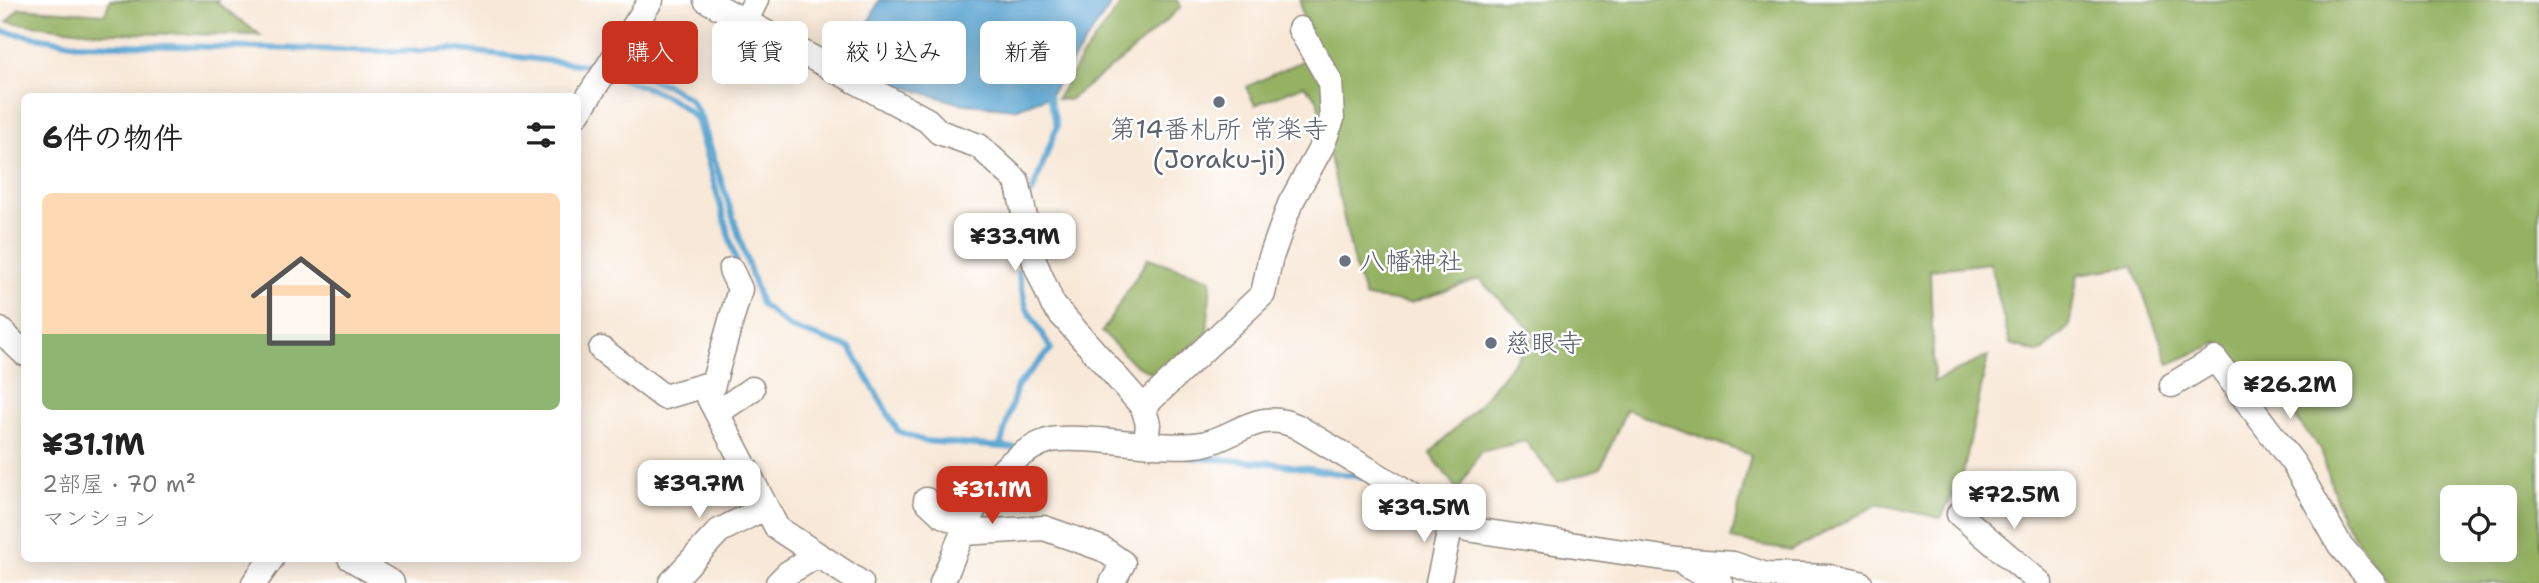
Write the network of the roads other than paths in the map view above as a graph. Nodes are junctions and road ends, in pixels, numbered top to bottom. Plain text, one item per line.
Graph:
1 (651, 0) edge
2 (706, 0) edge
3 (751, 11) edge
4 (1300, 29) dead end
5 (581, 108) edge
6 (731, 270) dead end
7 (0, 330) edge
8 (601, 349) dead end
9 (21, 351) edge
10 (713, 383) junction
11 (2172, 385) dead end
12 (752, 389) dead end
13 (1143, 407) junction
14 (717, 413) junction
15 (1146, 443) junction
16 (926, 500) dead end
17 (766, 507) junction
18 (1959, 514) dead end
19 (1452, 520) junction
20 (965, 530) junction
21 (818, 555) junction
22 (1677, 561) junction
23 (269, 562) edge
24 (357, 562) edge
25 (254, 583) edge
26 (392, 583) edge
27 (671, 583) edge
28 (778, 583) edge
29 (860, 583) edge
30 (942, 583) edge
31 (1112, 583) edge
32 (1438, 583) edge
33 (1721, 583) edge
34 (1860, 583) edge
35 (2040, 583) edge
36 (2373, 583) edge

1 - 5 street
2 - 3 street
3 - 13 street
4 - 13 street
6 - 10 street
7 - 9 street
8 - 10 street
10 - 14 street
11 - 36 street
12 - 14 street
13 - 15 street
14 - 17 street
15 - 19 street
15 - 20 street
16 - 20 street
17 - 21 street
17 - 27 street
18 - 35 street
19 - 22 street
19 - 32 street
20 - 30 street
20 - 31 street
21 - 28 street
21 - 29 street
22 - 33 street
22 - 34 street
23 - 25 street
24 - 26 street

